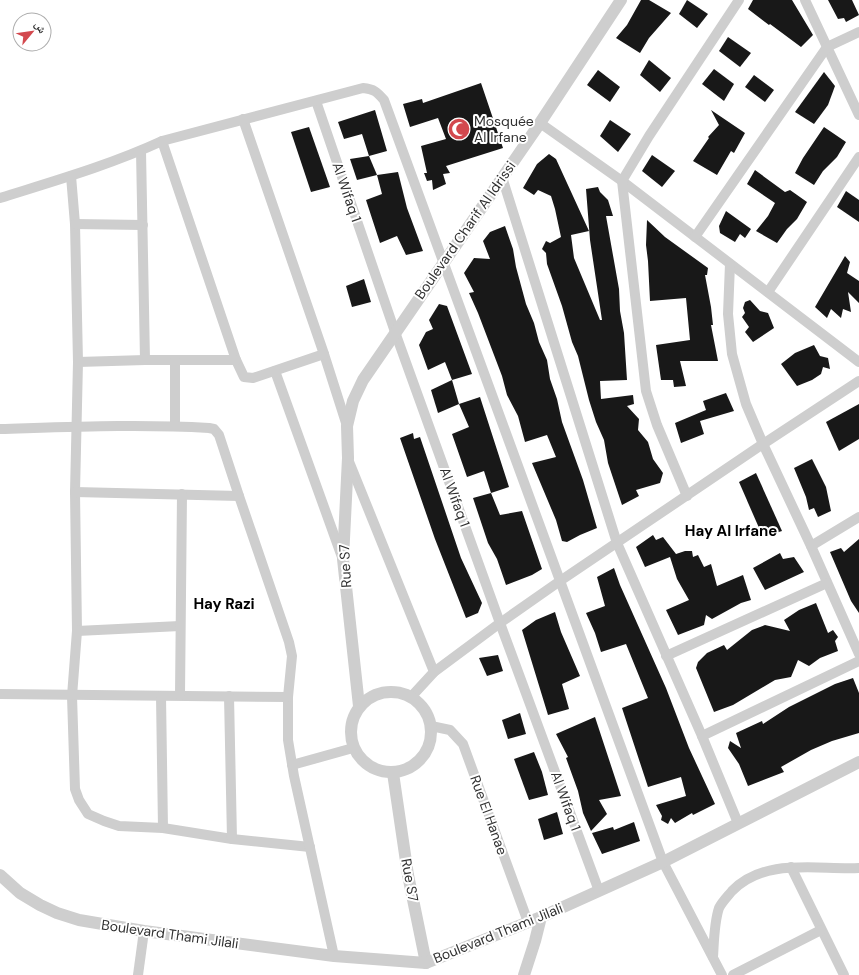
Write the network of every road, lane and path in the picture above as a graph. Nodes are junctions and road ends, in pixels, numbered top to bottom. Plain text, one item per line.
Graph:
1 (621, 0) edge
2 (739, 0) edge
3 (806, 0) edge
4 (859, 32) edge
5 (827, 47) junction
6 (316, 102) junction
7 (859, 115) edge
8 (242, 119) junction
9 (540, 123) junction
10 (162, 141) junction
11 (141, 151) junction
12 (859, 157) edge
13 (71, 176) junction
14 (502, 177) junction
15 (622, 181) junction
16 (0, 198) edge
17 (75, 224) junction
18 (143, 225) junction
19 (695, 236) junction
20 (444, 263) junction
21 (730, 264) junction
22 (768, 292) junction
23 (395, 332) junction
24 (324, 354) junction
25 (145, 360) junction
26 (175, 360) junction
27 (236, 360) junction
28 (78, 362) junction
29 (859, 362) edge
30 (275, 371) junction
31 (859, 381) edge
32 (76, 426) junction
33 (175, 426) junction
34 (347, 426) junction
35 (0, 429) edge
36 (762, 444) junction
37 (348, 458) junction
38 (75, 492) junction
39 (182, 494) junction
40 (239, 496) junction
41 (687, 496) junction
42 (859, 516) edge
43 (617, 543) junction
44 (811, 546) junction
45 (343, 559) junction
46 (560, 581) junction
47 (827, 583) junction
48 (500, 623) junction
49 (180, 626) junction
50 (77, 631) junction
51 (859, 654) edge
52 (666, 656) junction
53 (859, 661) edge
54 (434, 672) junction
55 (0, 694) edge
56 (180, 695) junction
57 (72, 696) junction
58 (162, 696) junction
59 (229, 696) junction
60 (288, 697) junction
61 (411, 697) junction
62 (359, 706) junction
63 (431, 726) junction
64 (702, 736) junction
65 (353, 748) junction
66 (859, 762) edge
67 (292, 765) junction
68 (393, 773) junction
69 (738, 823) junction
70 (163, 828) junction
71 (232, 839) junction
72 (310, 847) junction
73 (663, 862) junction
74 (791, 867) junction
75 (859, 868) edge
76 (0, 875) edge
77 (599, 891) junction
78 (541, 917) junction
79 (528, 922) junction
80 (821, 930) junction
81 (144, 931) junction
82 (334, 956) junction
83 (713, 958) junction
84 (426, 963) junction
85 (138, 975) edge
86 (524, 975) edge
87 (722, 975) edge
88 (733, 975) edge
89 (844, 975) edge

1 - 9 street, Boulevard Charif Al Idrissi
2 - 15 street
3 - 5 street
4 - 5 street
5 - 7 street
5 - 19 street
6 - 8 street
6 - 20 street
6 - 23 street, Al Wifaq 1
8 - 10 street
8 - 24 street
9 - 14 street, Boulevard Charif Al Idrissi
9 - 15 street
10 - 11 street
10 - 27 street
11 - 13 street
11 - 18 street
12 - 22 street
13 - 16 street
13 - 17 street
14 - 20 street, Boulevard Charif Al Idrissi
14 - 43 street
15 - 19 street
15 - 41 street
17 - 18 street
17 - 28 street
18 - 25 street
19 - 21 street
20 - 23 street, Boulevard Charif Al Idrissi
20 - 46 street
21 - 22 street
21 - 36 street
22 - 29 street
23 - 34 street, Boulevard Charif Al Idrissi
23 - 48 street, Al Wifaq 1
24 - 30 street
24 - 34 street
25 - 26 street
25 - 28 street
26 - 27 street
26 - 33 street
27 - 30 street
28 - 32 street
30 - 45 street
31 - 36 street
32 - 33 street
32 - 35 street
32 - 38 street
33 - 40 street
34 - 37 street, Rue S7
36 - 41 street
36 - 44 street
37 - 45 street, Rue S7
37 - 54 street
38 - 39 street
38 - 50 street
39 - 40 street
39 - 49 street
40 - 60 street
41 - 43 street
42 - 44 street
43 - 46 street
43 - 52 street
44 - 47 street
45 - 62 street, Rue S7
46 - 48 street
46 - 73 street
47 - 51 street
47 - 52 street
48 - 54 street
48 - 77 street, Al Wifaq 1
49 - 50 street
49 - 56 street
50 - 57 street
52 - 64 street
53 - 64 street
54 - 61 street
55 - 57 street
56 - 58 street
56 - 59 street
57 - 58 street
57 - 70 street
58 - 70 street
59 - 60 street
59 - 71 street
60 - 67 street
61 - 62 street
61 - 63 street
62 - 65 street
63 - 68 street
63 - 79 street, Rue El Hanae
64 - 69 street
65 - 67 street
65 - 68 street
66 - 69 street, Boulevard Thami Jilali
67 - 72 street
68 - 84 street, Rue S7
69 - 73 street, Boulevard Thami Jilali
70 - 71 street
71 - 72 street
72 - 82 street
73 - 77 street, Boulevard Thami Jilali
73 - 83 street
74 - 75 street
74 - 80 street
74 - 83 street
76 - 81 street, Boulevard Thami Jilali
77 - 78 street, Boulevard Thami Jilali
78 - 79 street, Boulevard Thami Jilali
78 - 86 street
79 - 84 street, Boulevard Thami Jilali
80 - 88 street
80 - 89 street
81 - 82 street, Boulevard Thami Jilali
81 - 85 street
82 - 84 street, Boulevard Thami Jilali
83 - 87 street

